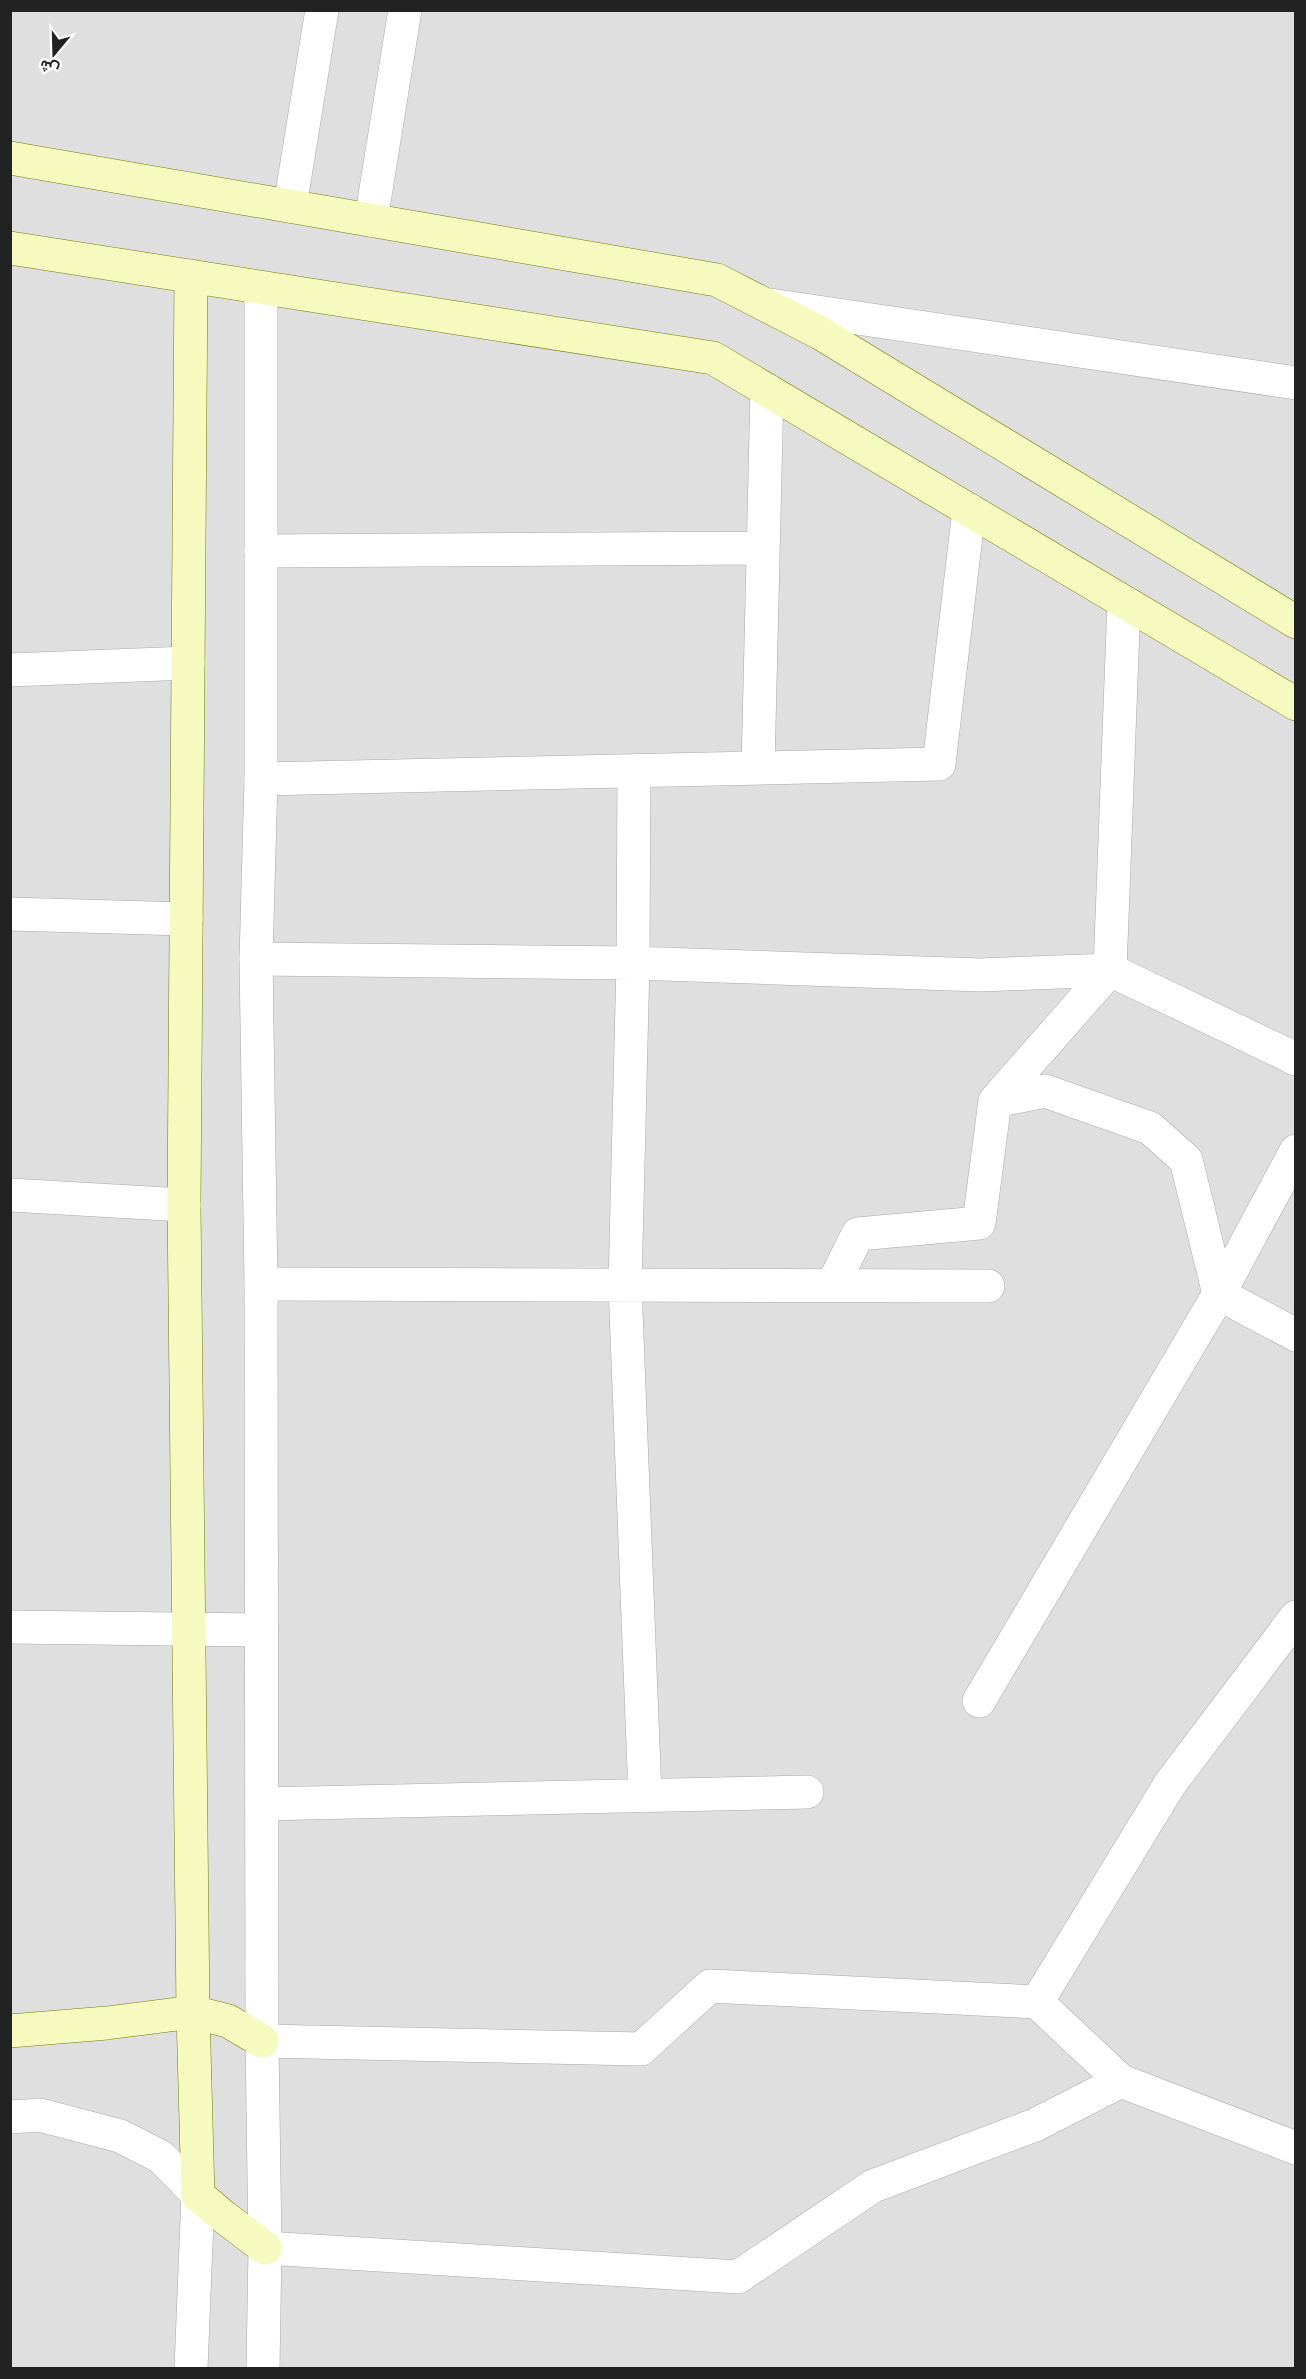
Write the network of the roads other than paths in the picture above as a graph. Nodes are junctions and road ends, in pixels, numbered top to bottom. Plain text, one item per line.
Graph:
1 (322, 10) edge
2 (405, 10) edge
3 (10, 158) edge
4 (290, 206) junction
5 (371, 220) junction
6 (10, 248) edge
7 (191, 276) junction
8 (261, 288) junction
9 (763, 304) junction
10 (1296, 383) edge
11 (767, 390) junction
12 (969, 510) junction
13 (763, 548) junction
14 (261, 551) junction
15 (1124, 602) junction
16 (1296, 622) edge
17 (188, 663) junction
18 (10, 670) edge
19 (1296, 704) edge
20 (758, 768) junction
21 (634, 771) junction
22 (261, 779) junction
23 (10, 914) edge
24 (186, 919) junction
25 (256, 958) junction
26 (633, 963) junction
27 (1110, 970) junction
28 (1296, 1059) edge
29 (995, 1101) junction
30 (1296, 1151) edge
31 (10, 1195) edge
32 (184, 1205) junction
33 (261, 1284) junction
34 (625, 1285) junction
35 (832, 1286) junction
36 (988, 1286) dead end
37 (1219, 1294) junction
38 (1296, 1335) edge
39 (1296, 1617) edge
40 (10, 1627) edge
41 (189, 1628) junction
42 (261, 1630) junction
43 (980, 1701) dead end
44 (807, 1792) dead end
45 (645, 1796) junction
46 (262, 1804) junction
47 (1038, 2002) junction
48 (193, 2012) junction
49 (10, 2031) edge
50 (262, 2041) junction
51 (1121, 2081) junction
52 (10, 2117) edge
53 (1296, 2148) edge
54 (198, 2195) junction
55 (265, 2248) junction
56 (191, 2368) edge
57 (263, 2368) edge

1 - 4 street
2 - 5 street
3 - 4 main road
4 - 5 main road
5 - 9 main road
6 - 7 main road
7 - 8 main road
7 - 17 main road
8 - 11 main road
8 - 14 street
9 - 10 street
9 - 16 main road
11 - 12 main road
11 - 13 street
12 - 15 main road
12 - 20 street
13 - 14 street
13 - 20 street
14 - 22 street
15 - 19 main road
15 - 27 street
17 - 18 street
17 - 24 main road
20 - 21 street
21 - 22 street
21 - 26 street
22 - 25 street
23 - 24 street
24 - 32 main road
25 - 26 street
25 - 33 street
26 - 27 street
26 - 34 street
27 - 28 street
27 - 29 street
29 - 35 street
29 - 37 street
30 - 37 street
31 - 32 street
32 - 41 main road
33 - 34 street
33 - 42 street
34 - 35 street
34 - 45 street
35 - 36 street
37 - 38 street
37 - 43 street
39 - 47 street
40 - 41 street
41 - 42 street
41 - 48 main road
42 - 46 street
44 - 45 street
45 - 46 street
46 - 50 street
47 - 50 street
47 - 51 street
48 - 49 main road
48 - 50 main road
48 - 54 main road
50 - 55 street
51 - 53 street
51 - 55 street
52 - 54 street
54 - 55 main road
54 - 56 street
55 - 57 street

